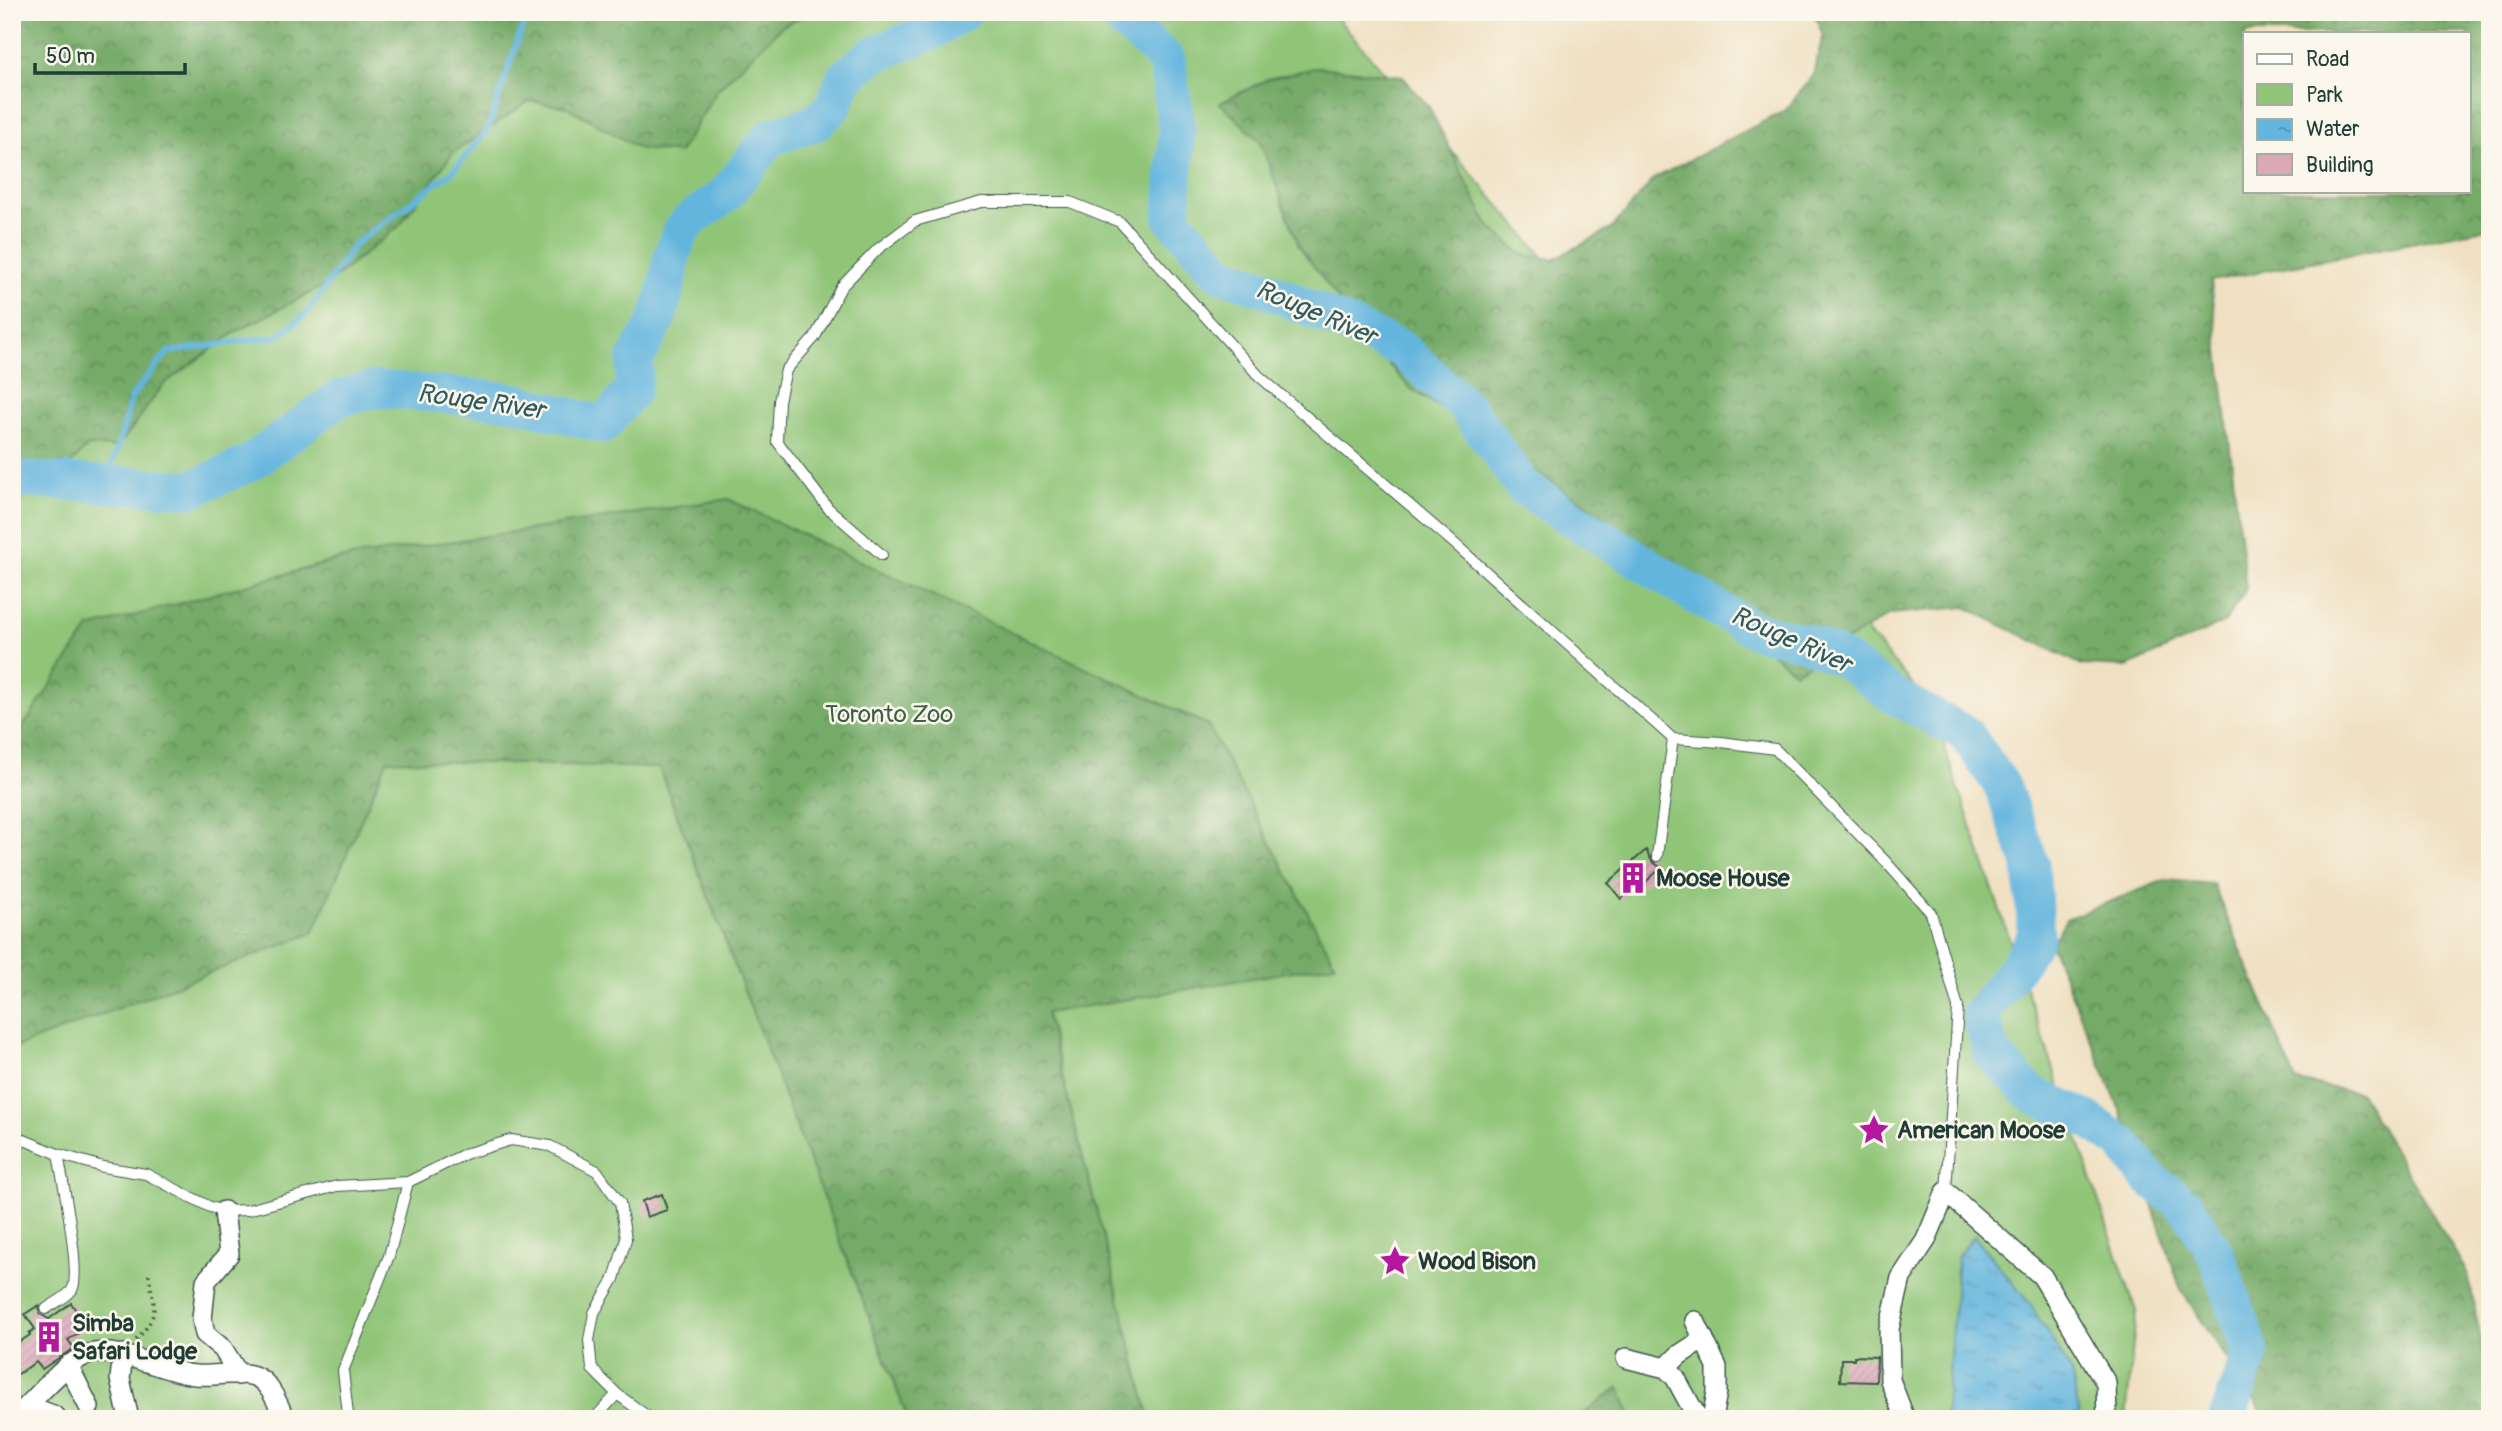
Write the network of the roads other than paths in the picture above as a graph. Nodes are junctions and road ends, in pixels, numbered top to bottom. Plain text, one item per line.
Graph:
1 (882, 555) dead end
2 (1673, 739) junction
3 (1657, 856) dead end
4 (12, 1135) edge
5 (58, 1154) junction
6 (408, 1182) junction
7 (1946, 1192) junction
8 (225, 1211) junction
9 (46, 1309) dead end
10 (1695, 1321) dead end
11 (1704, 1339) junction
12 (123, 1354) junction
13 (1626, 1358) dead end
14 (68, 1365) junction
15 (1666, 1368) junction
16 (239, 1375) junction
17 (617, 1394) junction
18 (89, 1407) dead end
19 (21, 1412) edge
20 (57, 1419) edge
21 (129, 1419) edge
22 (285, 1419) edge
23 (351, 1419) edge
24 (594, 1419) edge
25 (651, 1419) edge
26 (1698, 1419) edge
27 (1712, 1419) edge
28 (1905, 1419) edge
29 (2107, 1419) edge

1 - 2 lane
2 - 3 lane
2 - 7 lane
4 - 5 lane
5 - 8 lane
5 - 9 lane
6 - 8 lane
6 - 17 lane
6 - 23 lane
7 - 28 street
7 - 29 street
8 - 16 street
10 - 11 street
11 - 15 street
11 - 27 street
12 - 14 street
12 - 16 street
12 - 21 street
13 - 15 street
14 - 18 street
14 - 19 street
15 - 26 street
16 - 22 street
17 - 24 lane
17 - 25 lane
19 - 20 street

